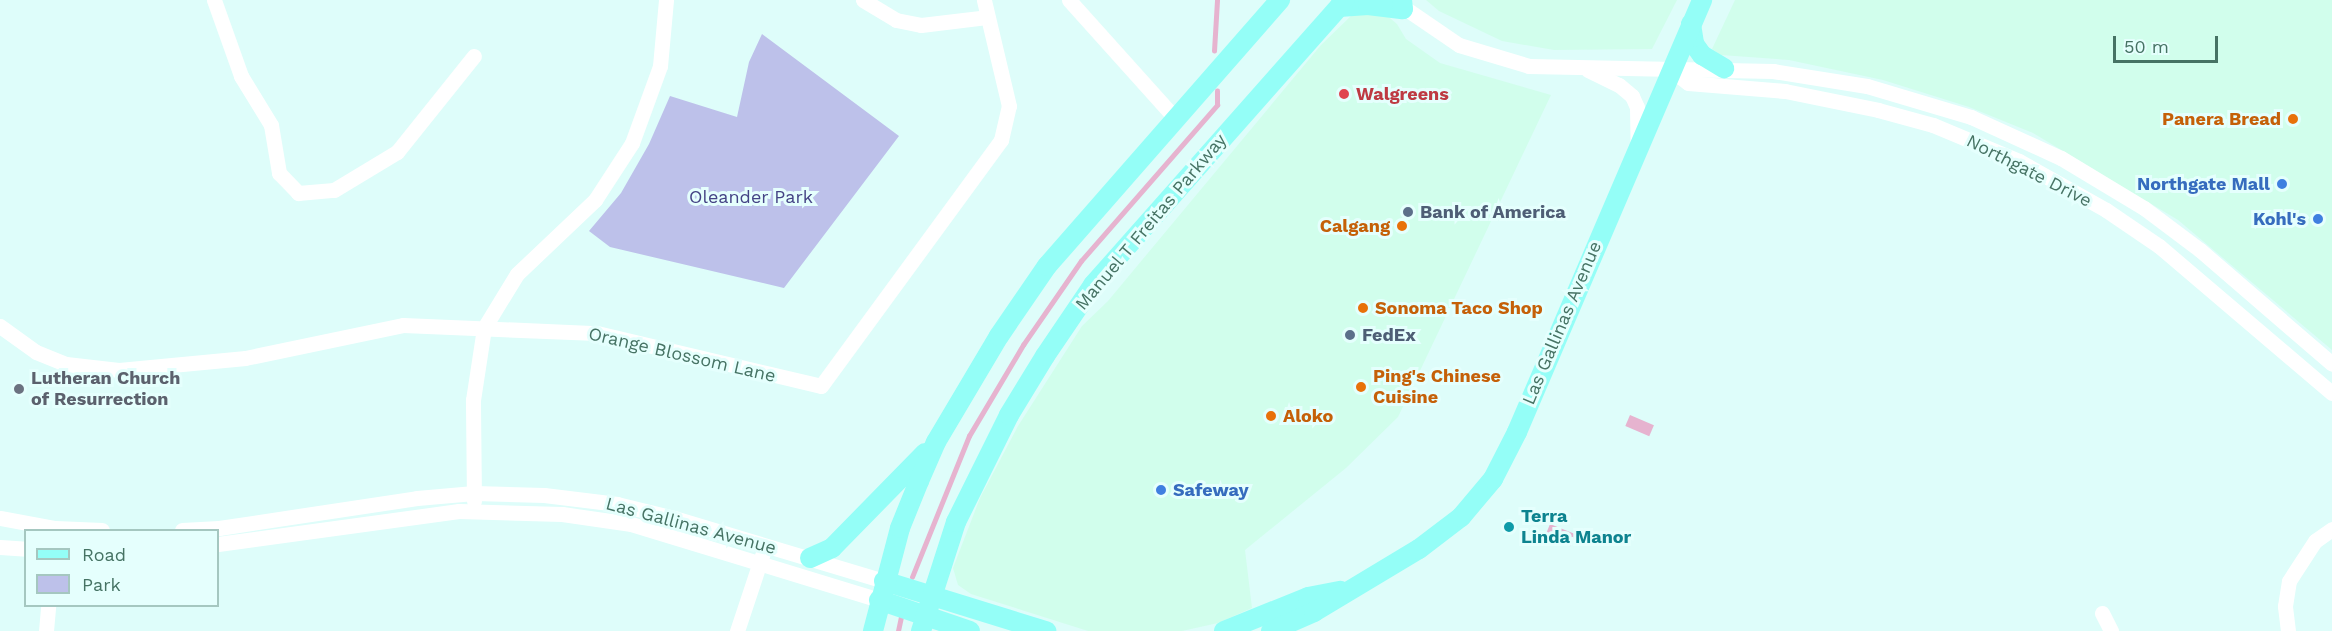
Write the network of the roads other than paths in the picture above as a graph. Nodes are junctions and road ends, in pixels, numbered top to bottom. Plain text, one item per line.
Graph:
1 (214, 0) edge
2 (666, 0) edge
3 (863, 0) edge
4 (984, 0) edge
5 (1069, 0) edge
6 (1280, 0) edge
7 (1702, 0) edge
8 (1342, 2) edge
9 (1399, 3) edge
10 (987, 17) junction
11 (1691, 24) junction
12 (474, 56) dead end
13 (1583, 68) junction
14 (1724, 68) junction
15 (1671, 70) junction
16 (1943, 106) junction
17 (1174, 117) junction
18 (1933, 125) junction
19 (1638, 150) junction
20 (0, 326) edge
21 (484, 328) junction
22 (2332, 364) edge
23 (2332, 393) edge
24 (936, 442) junction
25 (474, 493) junction
26 (474, 510) junction
27 (0, 518) edge
28 (55, 529) edge
29 (197, 529) edge
30 (2332, 529) edge
31 (219, 544) edge
32 (766, 545) junction
33 (0, 547) edge
34 (24, 549) edge
35 (810, 558) junction
36 (760, 562) junction
37 (1351, 589) junction
38 (907, 602) edge
39 (48, 607) edge
40 (2102, 613) dead end
41 (1233, 629) edge
42 (46, 631) edge
43 (737, 631) edge
44 (873, 631) edge
45 (970, 631) edge
46 (1046, 631) edge
47 (1271, 631) edge
48 (2111, 631) edge
49 (2288, 631) edge

1 - 12 street
2 - 21 street
3 - 10 street
4 - 10 street, Orange Blossom Lane
5 - 17 street
6 - 17 main road, Manuel T Freitas Parkway
7 - 11 main road, Las Gallinas Avenue
8 - 9 main road
8 - 38 main road, Manuel T Freitas Parkway
9 - 13 street, Northgate Drive
10 - 21 street, Orange Blossom Lane
11 - 14 main road
11 - 15 main road, Las Gallinas Avenue
13 - 15 street, Northgate Drive
13 - 19 street
14 - 15 street, Northgate Drive
14 - 16 street, Northgate Drive
15 - 18 street, Northgate Drive
15 - 19 main road, Las Gallinas Avenue
16 - 18 street
16 - 22 street, Northgate Drive
17 - 24 main road, Manuel T Freitas Parkway
18 - 23 street, Northgate Drive
19 - 37 main road, Las Gallinas Avenue
20 - 21 street, Orange Blossom Lane
21 - 25 street
24 - 35 main road
24 - 38 main road, Manuel T Freitas Parkway
25 - 26 street
25 - 29 street, Las Gallinas Avenue
25 - 32 street, Las Gallinas Avenue
26 - 31 street, Las Gallinas Avenue
26 - 36 street, Las Gallinas Avenue
27 - 28 street
30 - 49 street
32 - 35 street, Las Gallinas Avenue
32 - 36 street
33 - 34 street
35 - 38 street, Las Gallinas Avenue
36 - 38 street, Las Gallinas Avenue
36 - 43 street
37 - 41 main road, Las Gallinas Avenue
37 - 47 main road, Las Gallinas Avenue
38 - 44 main road, Manuel T Freitas Parkway
38 - 45 main road, Las Gallinas Avenue
38 - 46 main road, Las Gallinas Avenue
39 - 42 street
40 - 48 street

